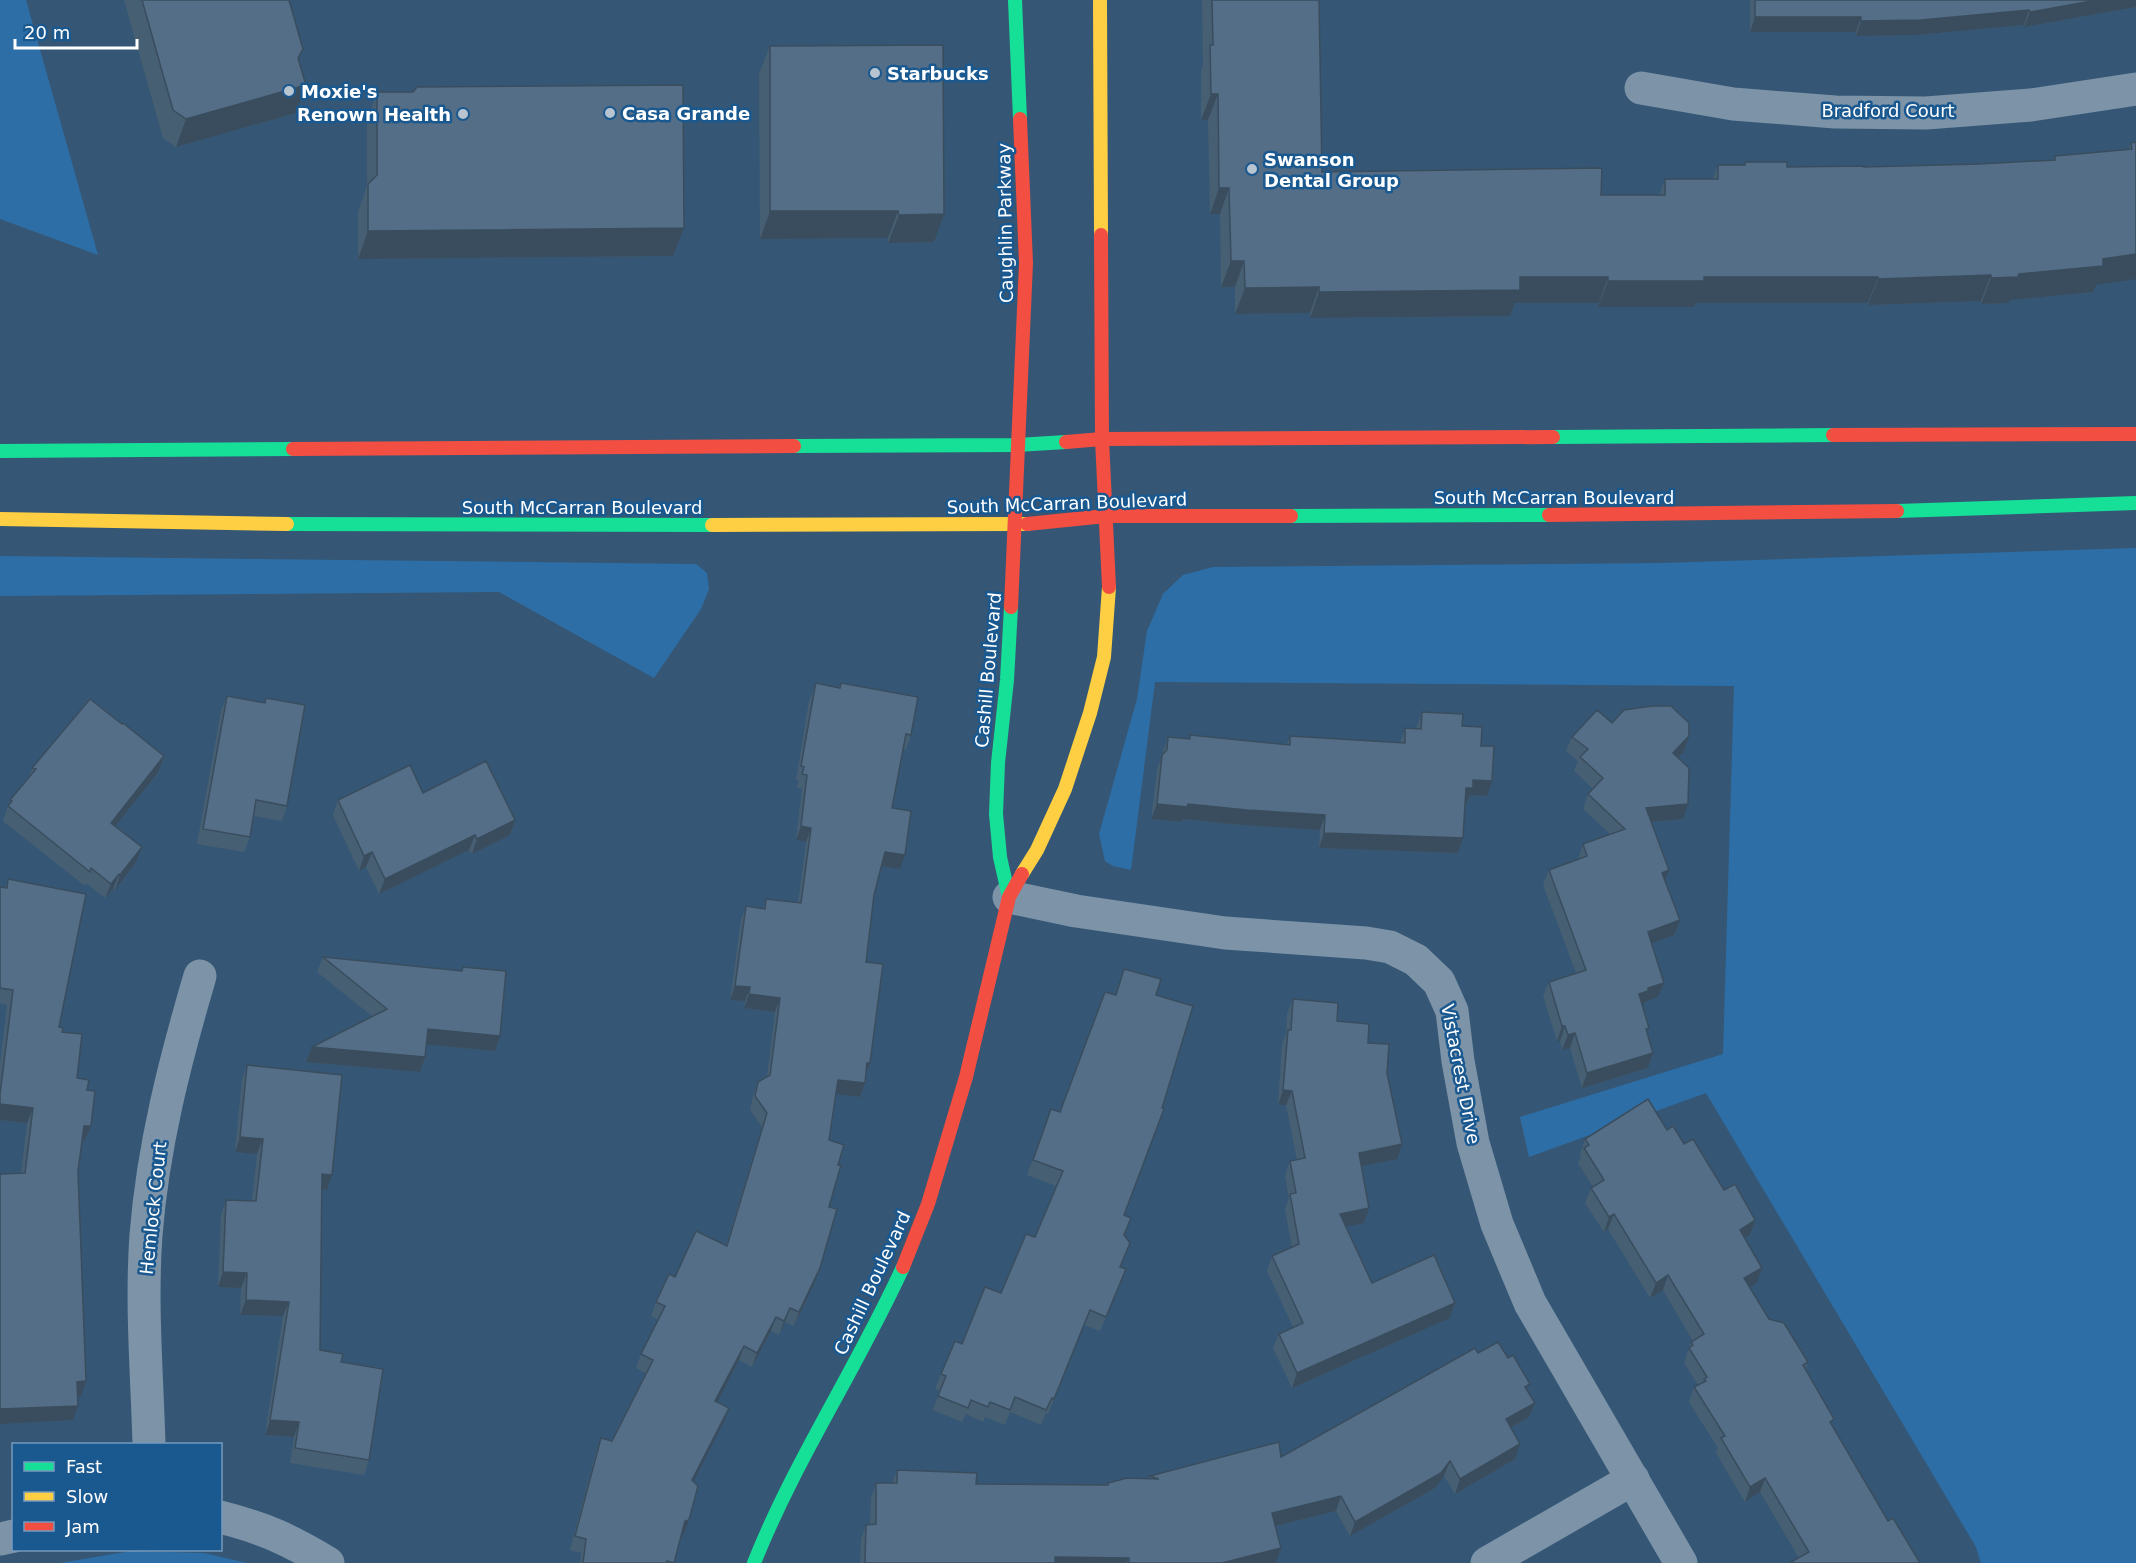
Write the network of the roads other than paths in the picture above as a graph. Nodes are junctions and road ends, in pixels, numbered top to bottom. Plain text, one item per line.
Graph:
1 (1015, 0) edge
2 (1101, 0) edge
3 (1641, 88) dead end
4 (2136, 89) edge
5 (2136, 434) edge
6 (1102, 439) junction
7 (1017, 445) junction
8 (0, 451) edge
9 (2136, 503) edge
10 (1106, 516) junction
11 (0, 519) edge
12 (1015, 525) junction
13 (1009, 897) junction
14 (200, 976) dead end
15 (148, 1443) edge
16 (1633, 1479) junction
17 (222, 1518) edge
18 (328, 1563) edge
19 (754, 1563) edge
20 (1488, 1563) edge
21 (1681, 1563) edge

1 - 7 main road, Caughlin Parkway
2 - 6 main road
3 - 4 street, Bradford Court
5 - 6 main road
6 - 7 main road
6 - 10 main road, Cashill Boulevard
7 - 8 main road
7 - 12 main road, Cashill Boulevard
9 - 10 main road, South McCarran Boulevard
10 - 12 main road, South McCarran Boulevard
10 - 13 main road, Cashill Boulevard
11 - 12 main road, South McCarran Boulevard
12 - 13 main road, Cashill Boulevard
13 - 16 street, Vistacrest Drive
13 - 19 main road, Cashill Boulevard
14 - 15 street, Hemlock Court
16 - 20 street
16 - 21 street, Vistacrest Drive
17 - 18 street

